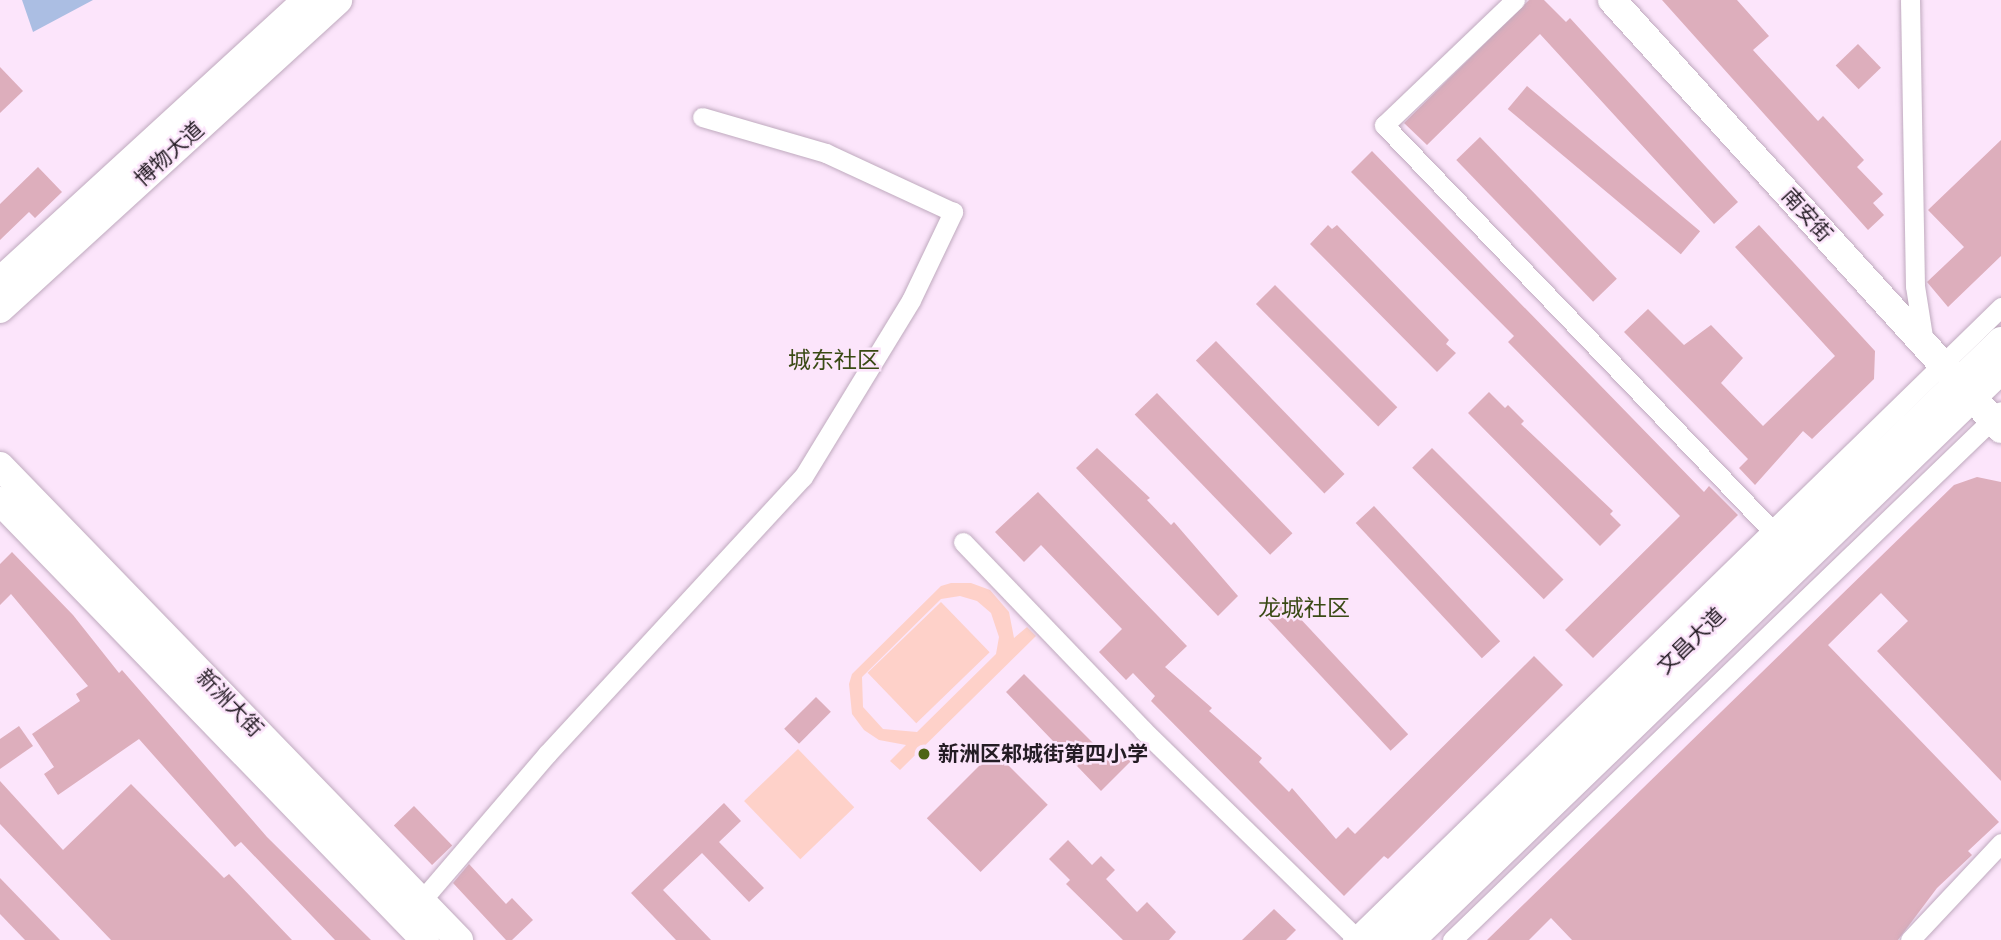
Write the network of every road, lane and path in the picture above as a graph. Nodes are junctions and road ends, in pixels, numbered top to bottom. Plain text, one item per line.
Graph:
1 (307, 0) edge
2 (338, 0) edge
3 (1515, 0) edge
4 (1612, 0) edge
5 (1910, 0) edge
6 (702, 117) dead end
7 (0, 281) edge
8 (2001, 307) edge
9 (0, 309) edge
10 (2001, 341) edge
11 (2001, 370) edge
12 (1949, 372) junction
13 (1998, 420) edge
14 (0, 466) edge
15 (0, 501) edge
16 (1779, 538) junction
17 (963, 542) dead end
18 (2001, 843) edge
19 (421, 901) junction
20 (1362, 939) edge
21 (425, 940) edge
22 (459, 940) edge
23 (1411, 940) edge
24 (1452, 940) edge
25 (1910, 940) edge

1 - 7 main road, 博物大道
2 - 9 main road, 博物大道
3 - 16 street
4 - 12 main road, 南安街
5 - 12 street
6 - 19 street
8 - 12 street
10 - 12 main road, 文昌大道
11 - 12 main road, 文昌大道
12 - 13 main road, 南安街
12 - 16 main road, 文昌大道
12 - 23 main road, 文昌大道
13 - 24 street
14 - 19 main road, 新洲大街
15 - 21 main road, 新洲大街
16 - 20 main road, 文昌大道
17 - 20 street
18 - 25 street
19 - 22 main road, 新洲大街

